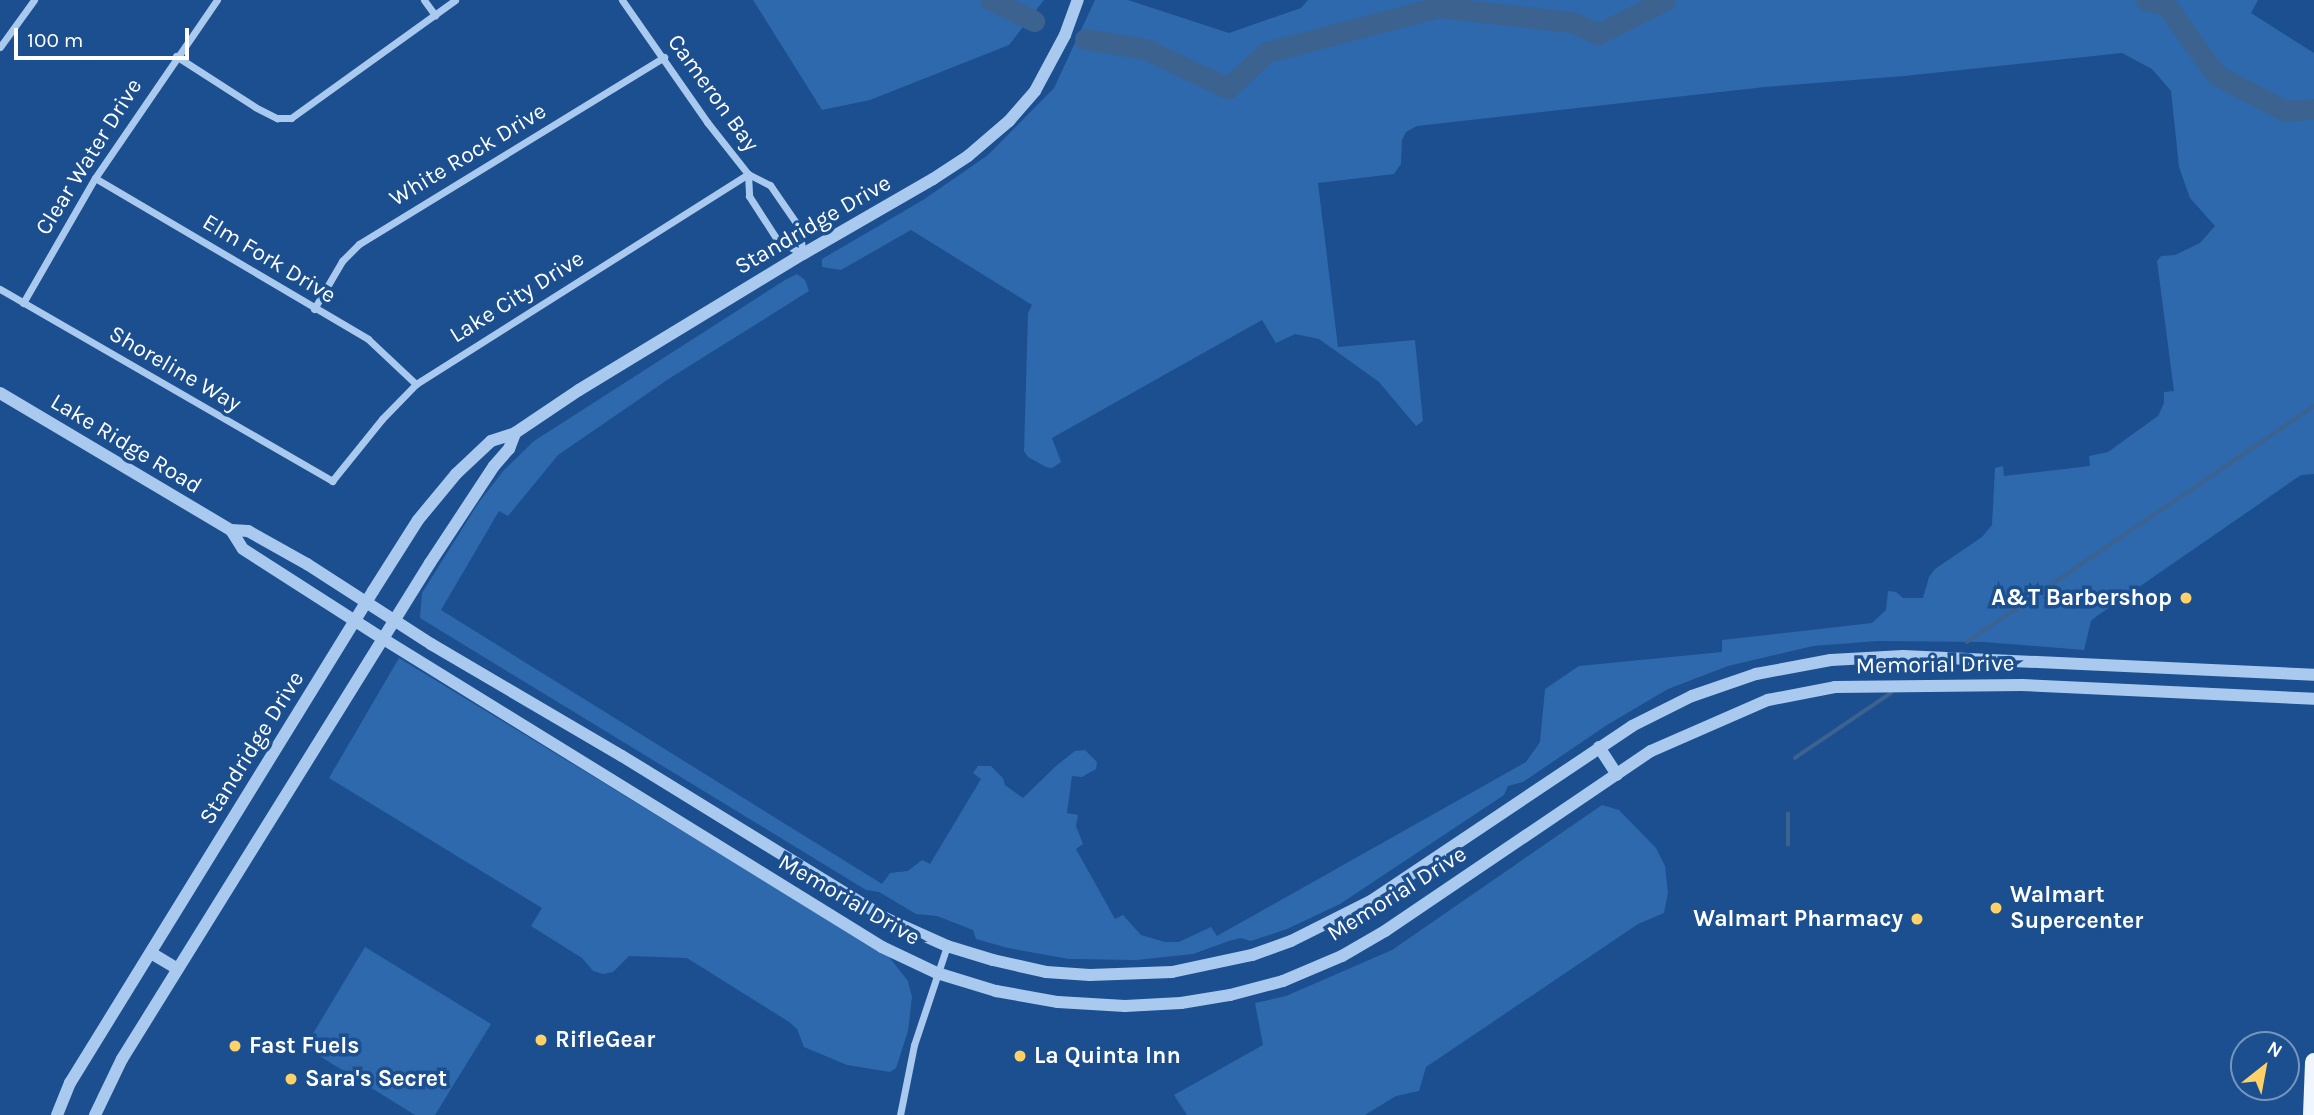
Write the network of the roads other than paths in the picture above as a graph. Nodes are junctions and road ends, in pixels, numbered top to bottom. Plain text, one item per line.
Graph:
1 (34, 0) edge
2 (217, 0) edge
3 (424, 0) edge
4 (455, 0) edge
5 (622, 0) edge
6 (1078, 0) edge
7 (435, 15) junction
8 (0, 47) edge
9 (176, 55) junction
10 (664, 57) junction
11 (748, 174) junction
12 (95, 178) junction
13 (803, 254) junction
14 (0, 289) edge
15 (23, 303) junction
16 (314, 309) junction
17 (416, 384) junction
18 (0, 394) edge
19 (515, 433) junction
20 (332, 481) joint
21 (231, 530) junction
22 (366, 602) junction
23 (355, 620) junction
24 (396, 622) junction
25 (385, 640) junction
26 (2095, 665) junction
27 (2314, 676) edge
28 (2094, 689) junction
29 (2314, 699) edge
30 (1599, 747) junction
31 (1617, 775) junction
32 (947, 946) junction
33 (151, 953) junction
34 (178, 970) junction
35 (937, 973) junction
36 (2314, 1062) edge
37 (57, 1115) edge
38 (95, 1115) edge
39 (900, 1115) edge
40 (2312, 1115) edge

1 - 8 street
2 - 9 street, Clear Water Drive
3 - 7 street
4 - 7 street
5 - 10 street, Cameron Bay
6 - 13 street, Standridge Drive
7 - 9 street
9 - 12 street, Clear Water Drive
10 - 11 street, Cameron Bay
10 - 16 street, White Rock Drive
11 - 13 street, Cameron Bay
11 - 13 street, Cameron Bay
11 - 17 street, Lake City Drive
12 - 15 street, Clear Water Drive
12 - 16 street, Elm Fork Drive
13 - 19 street, Standridge Drive
14 - 15 street, Shoreline Way
15 - 20 street, Shoreline Way
16 - 17 street, Elm Fork Drive
17 - 20 street, Lake City Drive
18 - 21 street, Lake Ridge Road
19 - 22 street, Standridge Drive
19 - 24 street, Standridge Drive
21 - 22 street, Lake Ridge Road
21 - 23 street, Lake Ridge Road
22 - 23 street, Standridge Drive
22 - 24 street, Memorial Drive
23 - 25 street, Memorial Drive
23 - 33 street, Standridge Drive
24 - 25 street, Standridge Drive
24 - 32 street, Memorial Drive
25 - 34 street, Standridge Drive
25 - 35 street, Memorial Drive
26 - 27 street, Memorial Drive
26 - 28 street
26 - 30 street, Memorial Drive
28 - 29 street, Memorial Drive
28 - 31 street, Memorial Drive
30 - 31 street
30 - 32 street, Memorial Drive
31 - 35 street, Memorial Drive
32 - 35 street
33 - 34 street
33 - 37 street, Standridge Drive
34 - 38 street, Standridge Drive
35 - 39 street
36 - 40 main road

